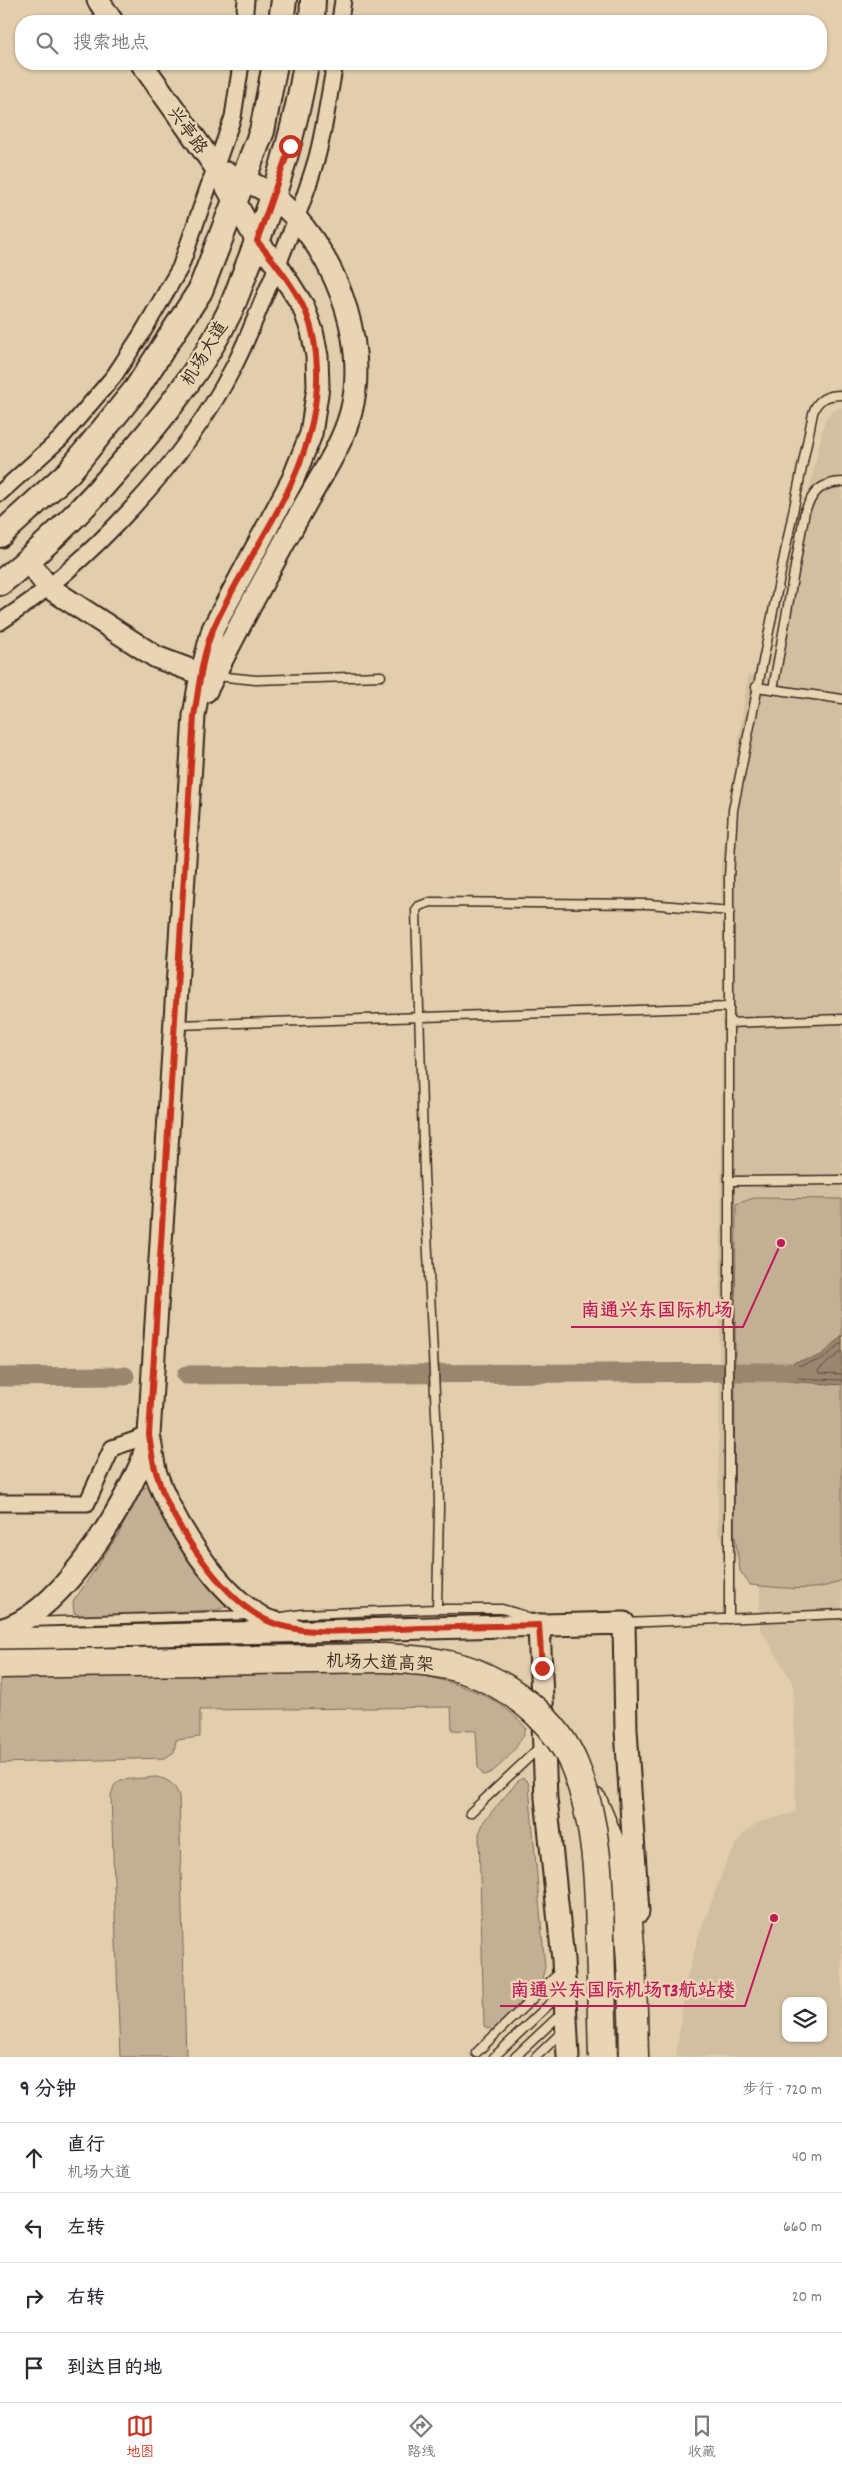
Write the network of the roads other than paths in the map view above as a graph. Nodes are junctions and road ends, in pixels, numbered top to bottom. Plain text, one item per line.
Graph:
1 (98, 0) edge
2 (246, 0) edge
3 (284, 0) edge
4 (313, 0) edge
5 (342, 0) edge
6 (108, 15) edge
7 (245, 15) edge
8 (282, 15) edge
9 (312, 15) edge
10 (341, 15) edge
11 (146, 70) edge
12 (240, 70) edge
13 (274, 70) edge
14 (305, 70) edge
15 (334, 70) edge
16 (216, 168) junction
17 (240, 192) junction
18 (273, 196) junction
19 (296, 218) junction
20 (257, 241) junction
21 (277, 265) junction
22 (842, 394) edge
23 (842, 482) edge
24 (0, 493) edge
25 (0, 535) edge
26 (28, 561) junction
27 (0, 582) edge
28 (48, 587) junction
29 (0, 622) edge
30 (207, 675) junction
31 (381, 676) dead end
32 (756, 687) junction
33 (773, 689) junction
34 (842, 699) edge
35 (730, 911) junction
36 (729, 1008) junction
37 (420, 1018) junction
38 (842, 1018) edge
39 (729, 1023) junction
40 (174, 1025) junction
41 (842, 1180) edge
42 (730, 1181) junction
43 (149, 1435) junction
44 (0, 1503) edge
45 (437, 1609) junction
46 (842, 1614) edge
47 (262, 1617) junction
48 (729, 1618) junction
49 (306, 1622) junction
50 (624, 1623) junction
51 (6, 1625) edge
52 (539, 1625) junction
53 (232, 1632) junction
54 (0, 1639) edge
55 (0, 1664) edge
56 (544, 1743) junction
57 (573, 1762) junction
58 (470, 1813) dead end
59 (565, 1998) junction
60 (476, 2053) dead end
61 (494, 2057) edge
62 (515, 2057) edge
63 (536, 2057) edge
64 (568, 2057) edge
65 (603, 2057) edge
66 (634, 2057) edge
67 (642, 2057) edge

1 - 6 street
2 - 7 street
3 - 8 main road
4 - 9 main road
5 - 10 street
11 - 16 street, 兴亭路
12 - 16 street
13 - 17 main road, 机场大道
14 - 18 main road, 机场大道
15 - 19 street
16 - 17 street, 兴亭路
16 - 24 street
17 - 18 street
17 - 20 street, 兴亭路
17 - 25 main road, 机场大道
18 - 19 street
18 - 20 main road, 机场大道
19 - 21 street
19 - 30 street
20 - 21 street, 兴亭路
20 - 26 main road, 机场大道
21 - 28 street
21 - 30 street, 兴亭路
22 - 32 lane
23 - 33 lane
26 - 27 main road, 机场大道
26 - 28 street
28 - 29 street
28 - 30 street
30 - 31 lane
30 - 40 street
32 - 33 lane
32 - 35 lane
33 - 34 lane
35 - 36 lane
35 - 37 lane
36 - 37 lane
36 - 39 lane
37 - 40 lane
37 - 45 lane
38 - 39 lane
39 - 42 lane
40 - 43 street
41 - 42 lane
42 - 48 lane
43 - 44 street
43 - 47 street
43 - 51 street
45 - 49 lane
45 - 52 lane
46 - 48 lane
47 - 49 street
47 - 51 lane
47 - 53 lane
48 - 50 lane
49 - 52 street
49 - 53 street
50 - 52 street
50 - 67 street
52 - 56 street
53 - 54 street
55 - 57 highway, 机场大道高架, bridge
56 - 58 lane
56 - 59 street
57 - 65 highway, 机场大道高架, bridge
57 - 66 highway, bridge
59 - 60 lane
59 - 61 lane
59 - 62 lane
59 - 63 lane
59 - 64 street

